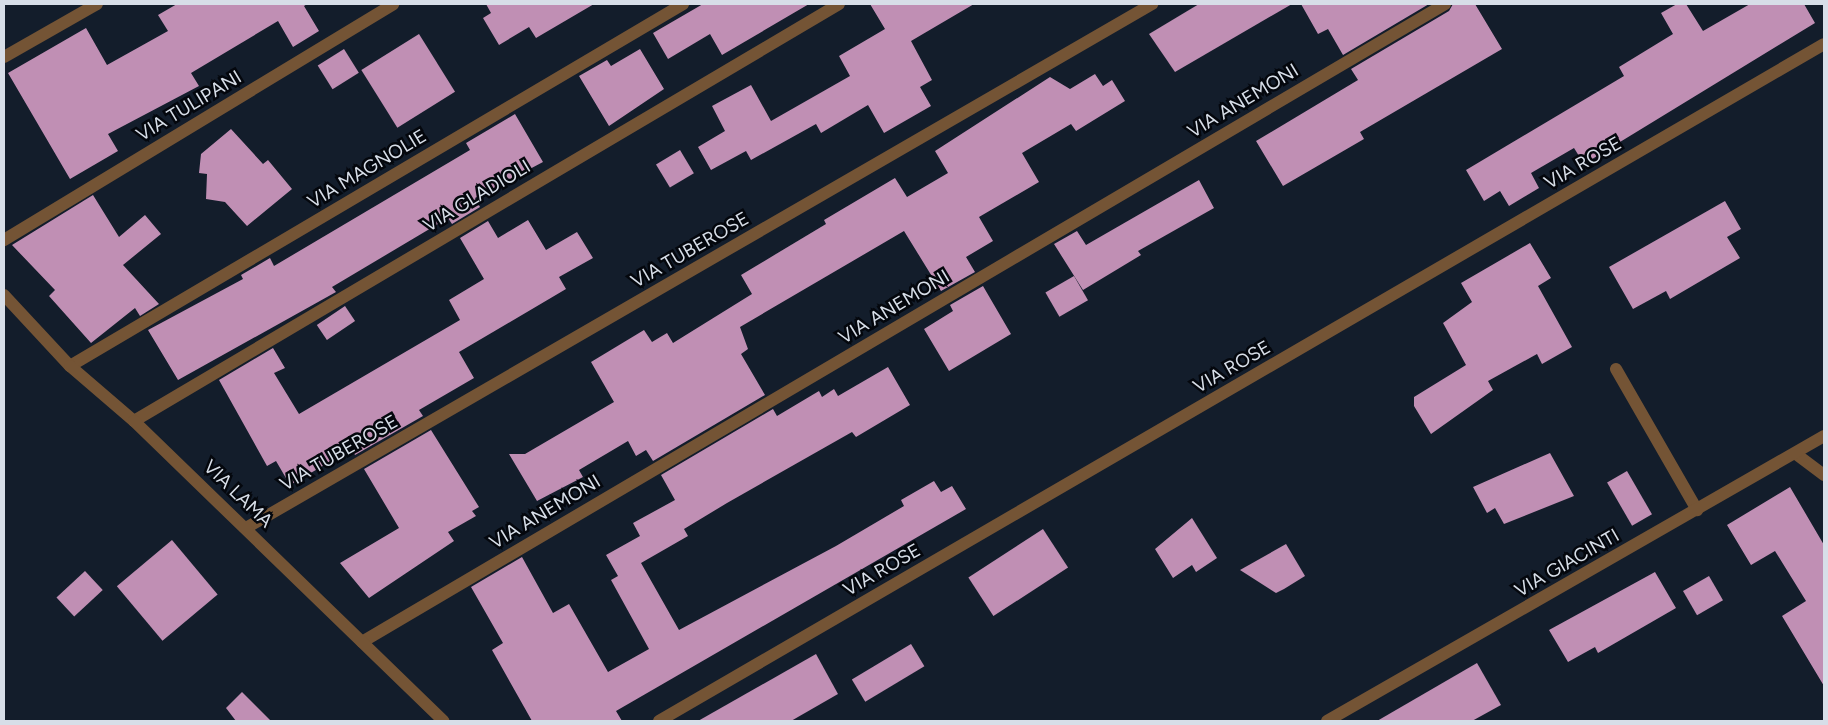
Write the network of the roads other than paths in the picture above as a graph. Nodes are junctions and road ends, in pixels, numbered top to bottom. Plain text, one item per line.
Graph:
1 (97, 4) edge
2 (393, 4) edge
3 (683, 4) edge
4 (839, 4) edge
5 (1152, 4) edge
6 (1445, 4) edge
7 (1824, 44) edge
8 (4, 58) edge
9 (4, 240) edge
10 (4, 295) edge
11 (70, 366) junction
12 (1616, 370) dead end
13 (134, 420) junction
14 (1824, 436) edge
15 (1796, 454) junction
16 (1824, 475) edge
17 (1697, 510) junction
18 (246, 528) junction
19 (362, 642) junction
20 (444, 721) edge
21 (660, 721) edge
22 (1327, 721) edge

1 - 8 street
2 - 9 street, VIA TULIPANI
3 - 11 street, VIA MAGNOLIE
4 - 13 street, VIA GLADIOLI
5 - 18 street, VIA TUBEROSE
6 - 19 street, VIA ANEMONI
7 - 21 street, VIA ROSE
10 - 11 street, VIA LAMA
11 - 13 street, VIA LAMA
12 - 17 street
13 - 18 street, VIA LAMA
14 - 15 street, VIA GIACINTI
15 - 16 street
15 - 17 street, VIA GIACINTI
17 - 22 street, VIA GIACINTI
18 - 19 street, VIA LAMA
19 - 20 street, VIA LAMA

